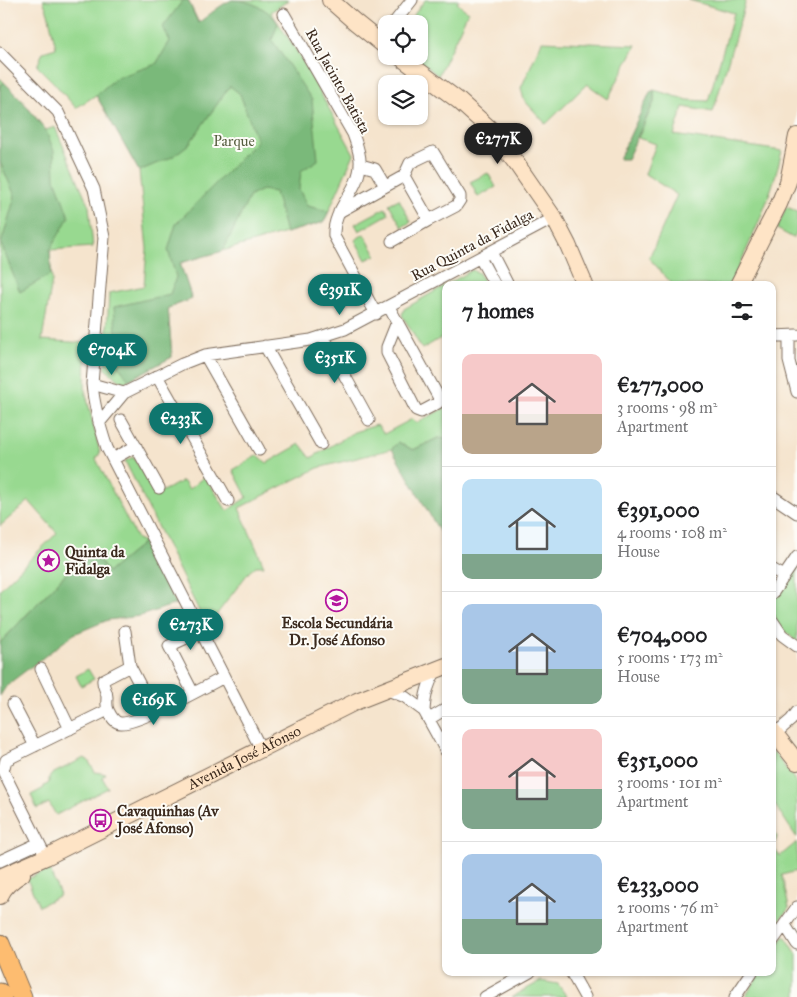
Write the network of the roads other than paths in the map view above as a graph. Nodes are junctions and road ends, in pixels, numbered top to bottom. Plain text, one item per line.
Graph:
1 (330, 0) edge
2 (412, 0) edge
3 (284, 14) dead end
4 (400, 15) edge
5 (378, 36) edge
6 (1, 52) edge
7 (411, 65) edge
8 (797, 136) edge
9 (361, 165) junction
10 (404, 176) junction
11 (385, 186) junction
12 (339, 212) junction
13 (554, 218) junction
14 (429, 220) junction
15 (392, 241) dead end
16 (491, 252) junction
17 (480, 258) junction
18 (492, 281) edge
19 (506, 281) edge
20 (583, 281) edge
21 (740, 281) edge
22 (389, 307) junction
23 (376, 314) junction
24 (397, 322) junction
25 (793, 335) edge
26 (323, 336) junction
27 (776, 336) edge
28 (265, 346) junction
29 (205, 355) junction
30 (157, 376) junction
31 (92, 384) junction
32 (797, 392) edge
33 (124, 393) junction
34 (121, 420) dead end
35 (369, 420) dead end
36 (98, 423) junction
37 (321, 444) dead end
38 (136, 446) junction
39 (259, 450) dead end
40 (113, 459) junction
41 (159, 488) dead end
42 (776, 499) edge
43 (228, 501) dead end
44 (797, 513) edge
45 (797, 557) edge
46 (776, 571) edge
47 (784, 576) junction
48 (776, 588) edge
49 (776, 626) edge
50 (125, 630) dead end
51 (201, 631) junction
52 (797, 646) edge
53 (130, 666) junction
54 (441, 668) edge
55 (41, 669) dead end
56 (224, 677) junction
57 (385, 689) junction
58 (193, 693) junction
59 (13, 704) dead end
60 (108, 710) junction
61 (442, 711) edge
62 (154, 712) junction
63 (797, 712) edge
64 (426, 715) junction
65 (70, 729) junction
66 (776, 730) edge
67 (776, 734) edge
68 (442, 744) edge
69 (35, 746) junction
70 (261, 749) junction
71 (797, 762) edge
72 (1, 772) edge
73 (43, 850) junction
74 (0, 862) edge
75 (0, 877) edge
76 (0, 896) edge
77 (797, 907) edge
78 (785, 925) junction
79 (776, 937) edge
80 (0, 944) edge
81 (797, 944) edge
82 (0, 973) edge
83 (523, 976) edge
84 (573, 976) edge
85 (749, 976) edge
86 (0, 993) edge
87 (2, 997) edge
88 (10, 997) edge
89 (22, 997) edge
90 (485, 997) edge
91 (585, 997) edge
92 (735, 997) edge

1 - 5 street
2 - 4 street
3 - 9 street, Rua Jacinto Batista
6 - 31 street
7 - 13 street
8 - 21 street
9 - 11 street
9 - 12 street
10 - 11 street
10 - 14 street
10 - 14 street
11 - 12 street
12 - 23 street
13 - 16 street, Rua Quinta da Fidalga
13 - 20 street
14 - 15 street
16 - 17 street, Rua Quinta da Fidalga
16 - 19 street
17 - 18 street
17 - 22 street, Rua Quinta da Fidalga
22 - 23 street, Rua Quinta da Fidalga
22 - 24 street
23 - 26 street, Rua Quinta da Fidalga
24 - 24 street
25 - 27 street
25 - 32 street
26 - 28 street, Rua Quinta da Fidalga
26 - 35 street
28 - 29 street, Rua Quinta da Fidalga
28 - 37 street
29 - 30 street, Rua Quinta da Fidalga
29 - 39 street
30 - 33 street, Rua Quinta da Fidalga
30 - 43 street
31 - 33 street
31 - 36 street
33 - 36 street, Rua Quinta da Fidalga
34 - 38 street
36 - 40 street
38 - 40 street
38 - 41 street
40 - 51 street
42 - 44 street
45 - 47 street
46 - 47 street
47 - 48 street
49 - 52 street
50 - 53 street
51 - 56 street
51 - 58 street
53 - 60 street
53 - 62 street
54 - 57 street, Avenida José Afonso
54 - 64 street
55 - 65 street
56 - 58 street
56 - 70 street
57 - 64 street
57 - 70 street, Avenida José Afonso
58 - 62 street
59 - 69 street
60 - 62 street
60 - 65 street
61 - 64 street
63 - 66 street
64 - 68 street
65 - 69 street
67 - 71 street
69 - 72 street
70 - 73 street, Avenida José Afonso
72 - 73 street
73 - 74 street
73 - 75 street, Avenida José Afonso
73 - 76 street, Avenida José Afonso
77 - 78 street
78 - 79 street
78 - 81 street
80 - 89 main road
82 - 88 main road
83 - 90 street
84 - 91 street
85 - 92 street
86 - 87 main road

